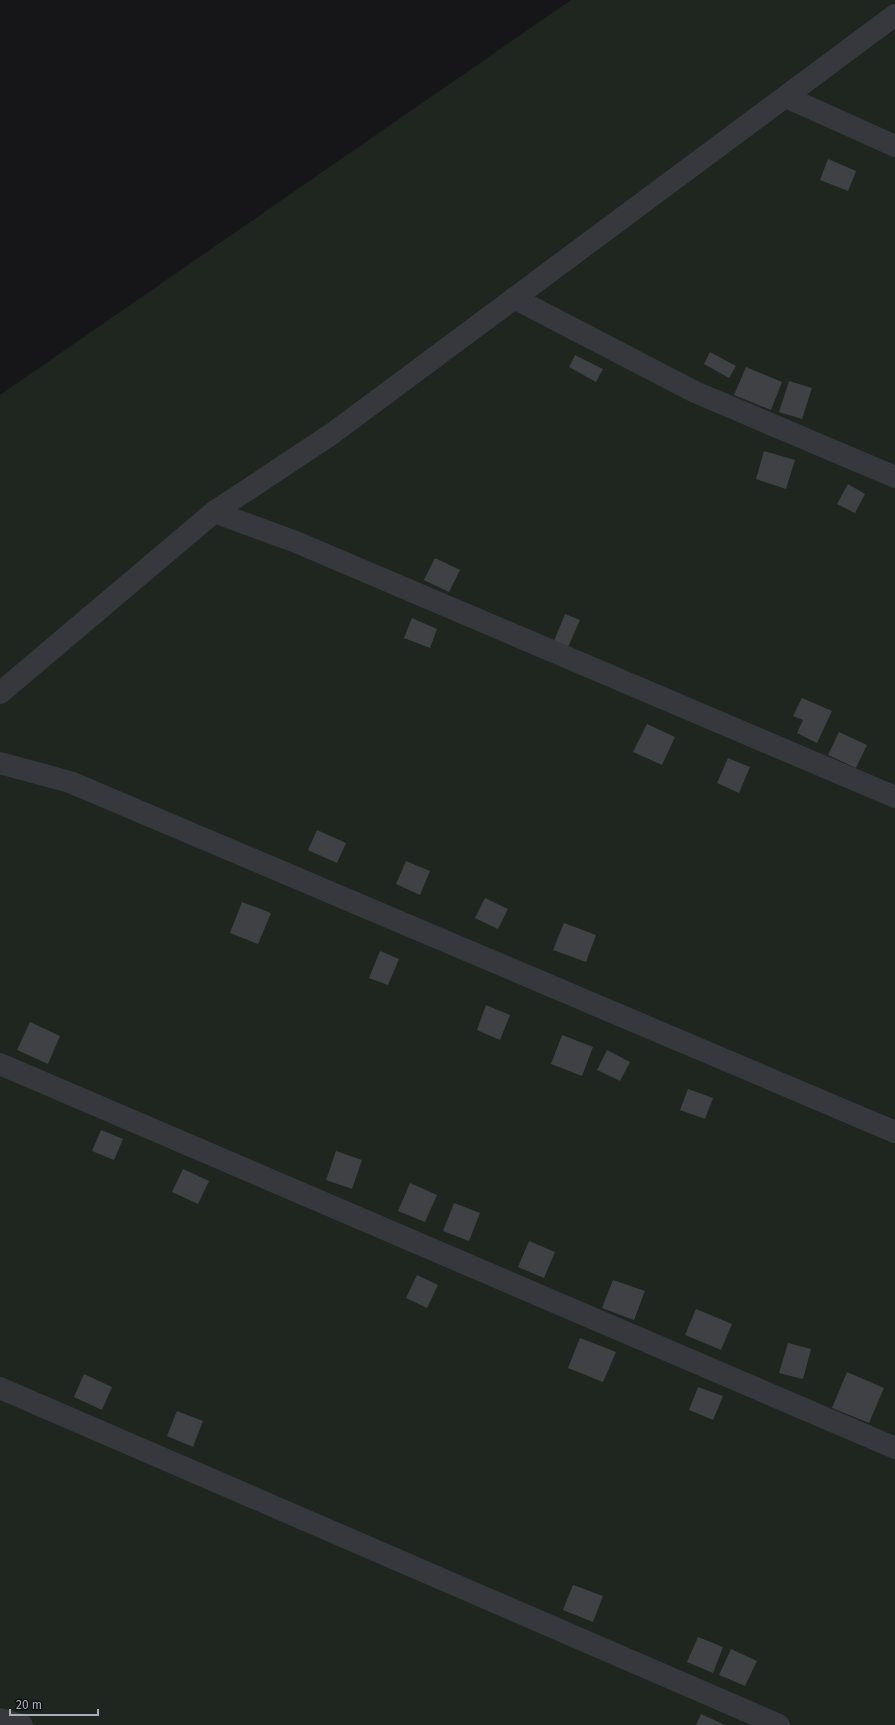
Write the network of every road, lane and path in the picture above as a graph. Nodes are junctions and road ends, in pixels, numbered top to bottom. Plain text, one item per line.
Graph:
1 (895, 15) edge
2 (786, 97) junction
3 (895, 146) edge
4 (514, 298) junction
5 (895, 477) edge
6 (214, 512) junction
7 (0, 693) edge
8 (0, 763) edge
9 (895, 797) edge
10 (0, 1064) edge
11 (895, 1132) edge
12 (0, 1388) edge
13 (895, 1448) edge
14 (0, 1719) edge
15 (22, 1725) edge
16 (779, 1725) edge

1 - 2 street
2 - 3 street
2 - 4 street
4 - 5 street
4 - 6 street
6 - 7 street
6 - 9 street
8 - 11 street
10 - 13 street
12 - 16 street
14 - 15 street

